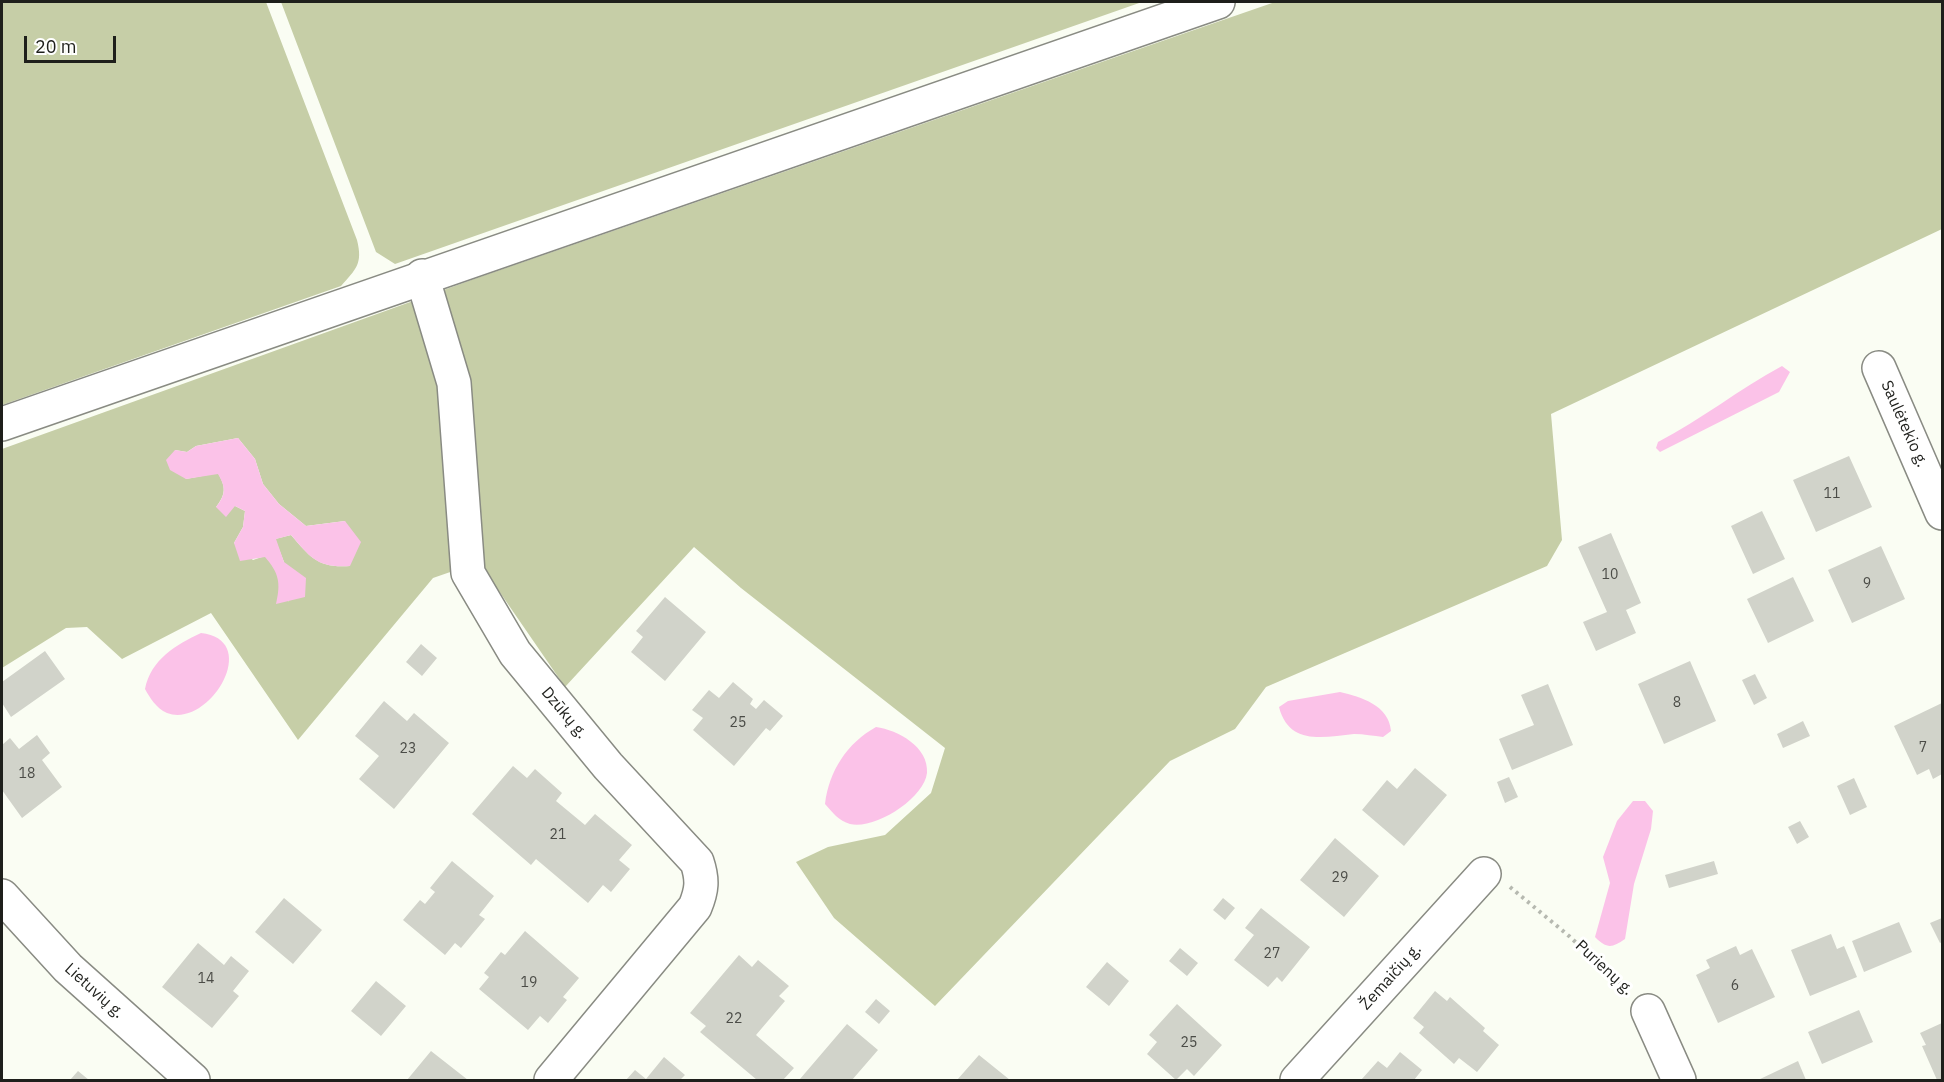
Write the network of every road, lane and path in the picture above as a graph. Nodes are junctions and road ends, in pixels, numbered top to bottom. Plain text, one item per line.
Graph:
1 (1218, 2) edge
2 (422, 276) junction
3 (1879, 368) dead end
4 (2, 424) edge
5 (1942, 513) edge
6 (1496, 880) joint
7 (2, 896) edge
8 (1648, 1011) joint
9 (193, 1080) edge
10 (551, 1080) edge
11 (1298, 1080) edge
12 (1678, 1080) edge

1 - 2 street
2 - 4 street
2 - 10 street, Dzūkų g.
3 - 5 street, Saulėtekio g.
6 - 8 path, Purienų g.
6 - 11 street, Žemaičių g.
7 - 9 street, Lietuvių g.
8 - 12 street

